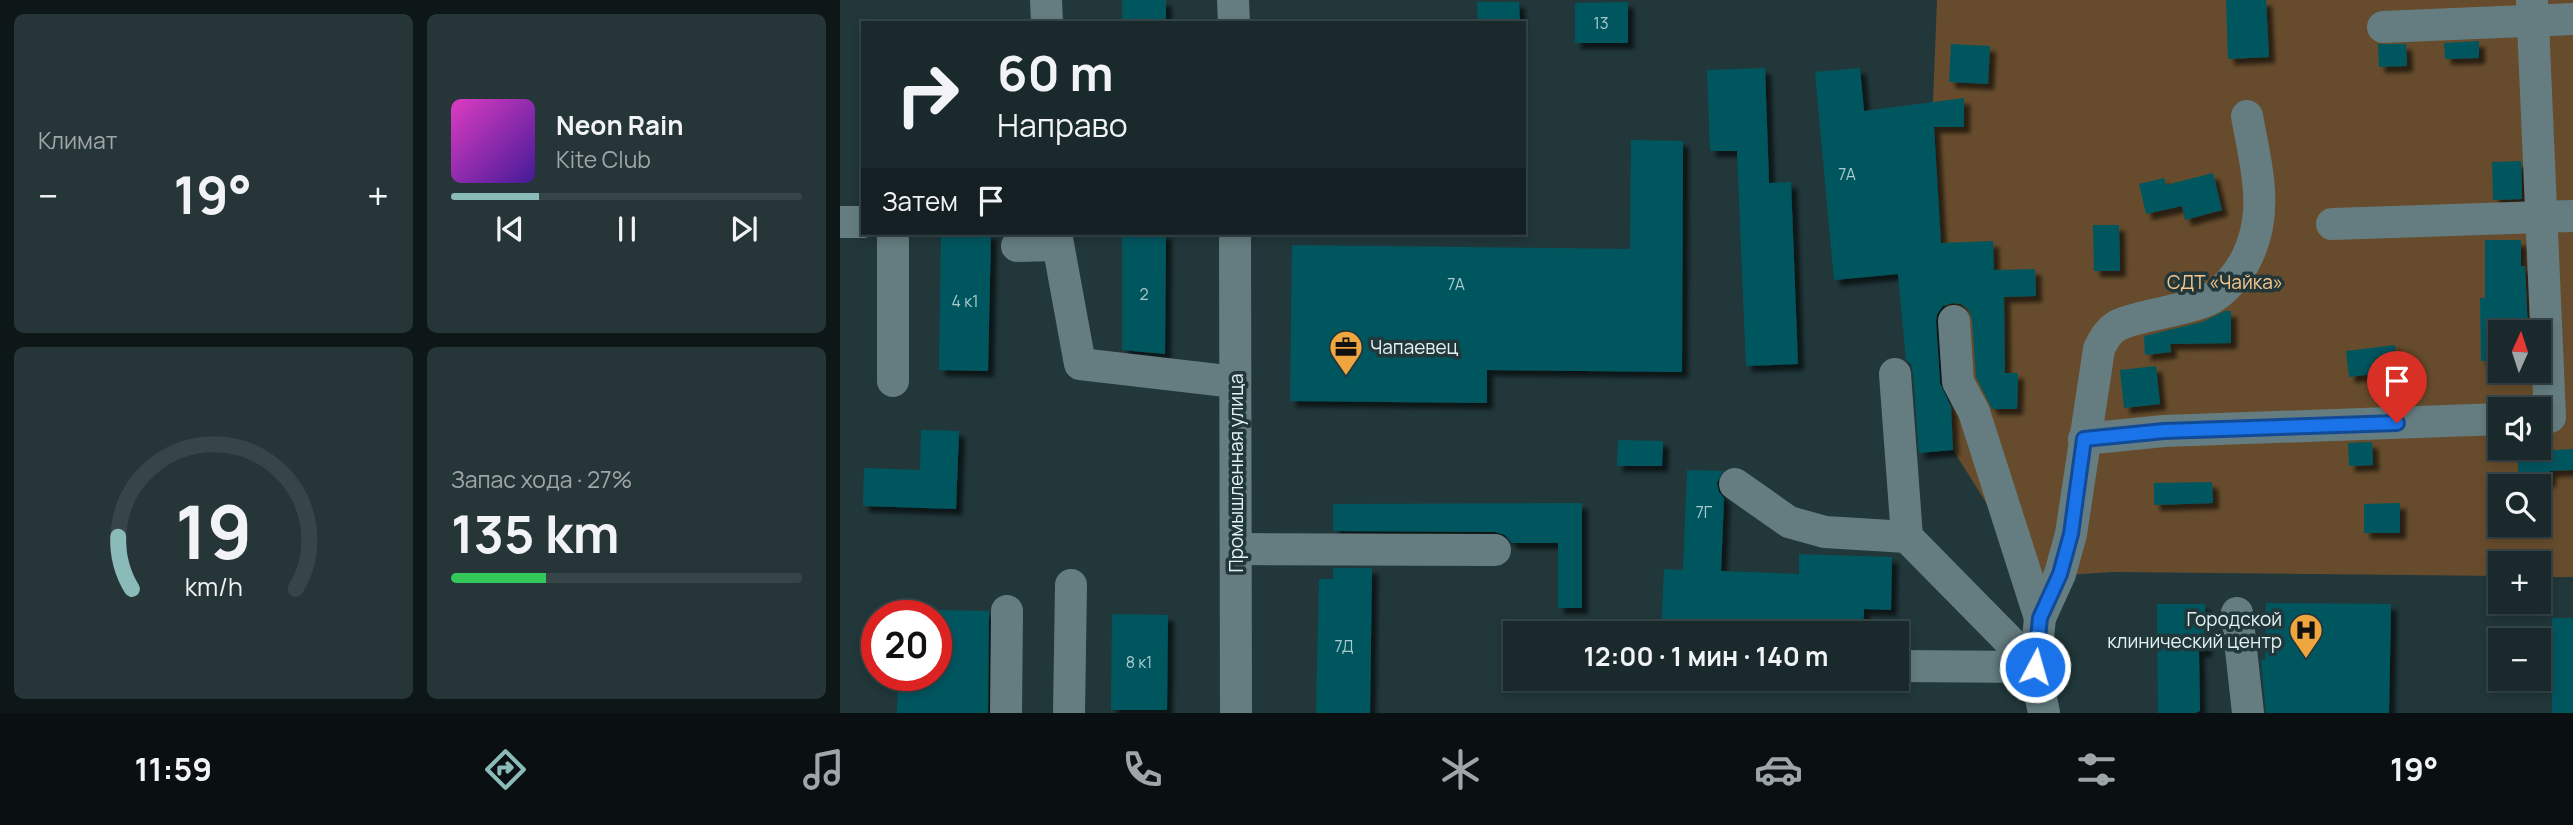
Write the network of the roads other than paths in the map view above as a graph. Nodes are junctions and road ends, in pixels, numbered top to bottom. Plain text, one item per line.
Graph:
1 (1046, 0) edge
2 (1233, 0) edge
3 (2532, 11) edge
4 (2573, 19) edge
5 (1047, 21) edge
6 (1234, 21) edge
7 (2383, 27) dead end
8 (2247, 116) dead end
9 (2573, 216) edge
10 (2542, 218) junction
11 (840, 222) edge
12 (861, 222) edge
13 (2332, 225) dead end
14 (893, 235) edge
15 (1235, 235) edge
16 (1056, 239) edge
17 (1017, 246) dead end
18 (1954, 321) dead end
19 (1895, 374) dead end
20 (893, 381) dead end
21 (1235, 382) junction
22 (2554, 417) edge
23 (2488, 419) edge
24 (2084, 439) junction
25 (1735, 484) dead end
26 (1906, 537) junction
27 (1236, 549) junction
28 (1495, 550) dead end
29 (1071, 585) dead end
30 (1007, 611) dead end
31 (2237, 613) dead end
32 (2040, 618) junction
33 (1909, 666) edge
34 (2035, 667) junction
35 (1006, 713) edge
36 (1069, 713) edge
37 (1236, 713) edge
38 (2044, 713) edge
39 (2248, 713) edge

1 - 5 street
2 - 6 street
3 - 4 street
3 - 7 street
3 - 10 street
8 - 24 street
9 - 10 street
10 - 13 street
10 - 22 street
11 - 12 street
14 - 20 street
15 - 21 street, Промышленная улица
16 - 17 street
16 - 21 street
18 - 32 street
19 - 26 street
21 - 27 street, Промышленная улица
23 - 24 street
24 - 32 street
25 - 26 street
26 - 34 street
27 - 28 street
27 - 37 street, Промышленная улица
29 - 36 street
30 - 35 street
31 - 39 street
32 - 34 street
33 - 34 street
34 - 38 street

